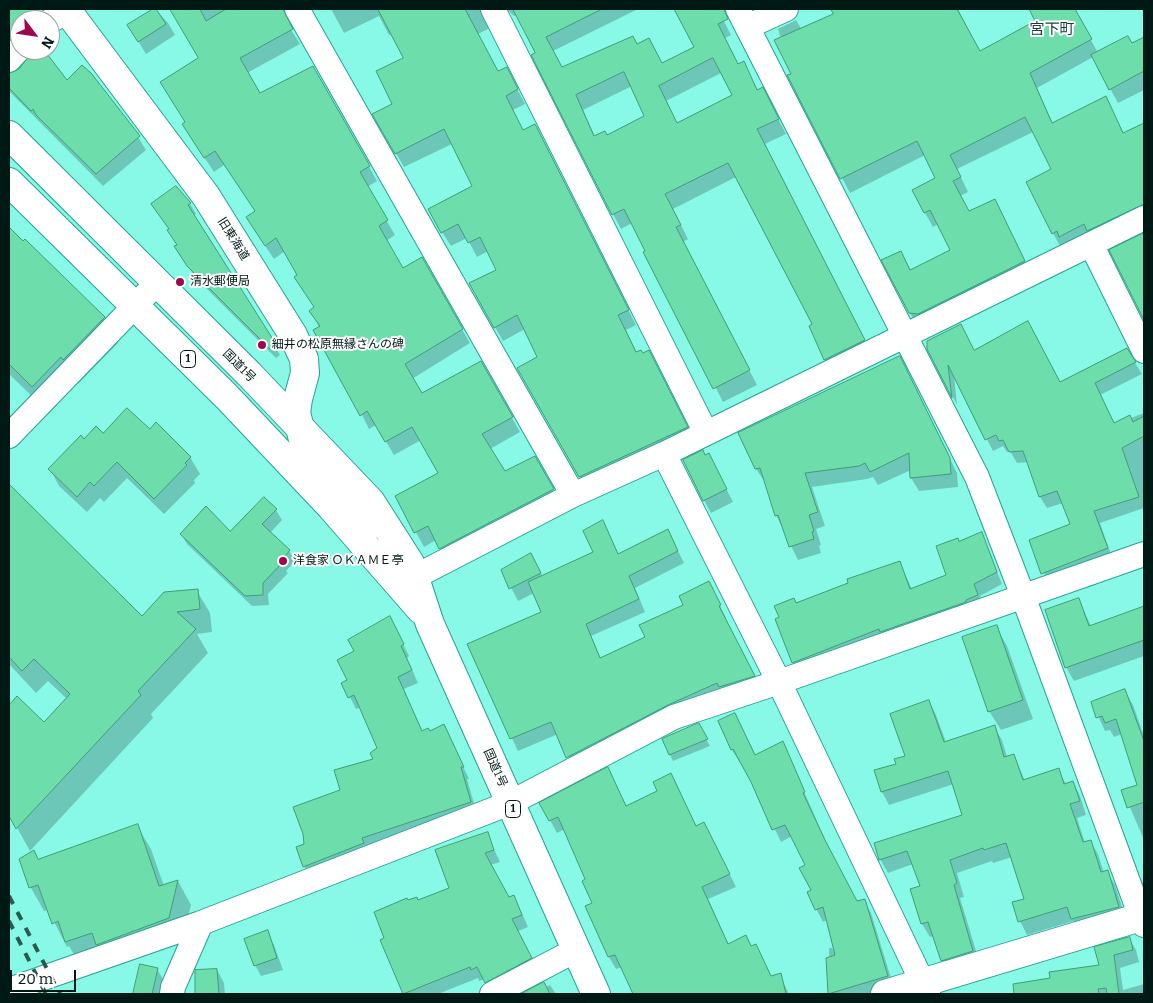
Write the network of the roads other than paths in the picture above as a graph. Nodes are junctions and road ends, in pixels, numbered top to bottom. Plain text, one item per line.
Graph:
1 (297, 9) edge
2 (493, 9) edge
3 (786, 9) edge
4 (64, 12) edge
5 (743, 18) edge
6 (9, 135) edge
7 (9, 182) edge
8 (1144, 218) edge
9 (1091, 244) junction
10 (156, 284) junction
11 (135, 307) junction
12 (904, 334) junction
13 (1144, 351) edge
14 (299, 427) junction
15 (706, 433) junction
16 (9, 436) edge
17 (664, 454) junction
18 (573, 495) junction
19 (361, 541) junction
20 (1144, 554) edge
21 (407, 580) junction
22 (1023, 596) junction
23 (779, 682) junction
24 (510, 803) junction
25 (1143, 919) edge
26 (202, 923) junction
27 (576, 950) junction
28 (926, 988) edge
29 (9, 990) edge
30 (172, 994) edge
31 (492, 994) edge
32 (596, 994) edge
33 (885, 994) edge

1 - 18 street
2 - 15 street
3 - 5 street
4 - 14 main road, 旧東海道
5 - 12 street
6 - 10 main road, 国道1号 / 1
7 - 11 main road, 国道1号 / 1
8 - 9 street
9 - 12 street
9 - 13 street
10 - 11 street
10 - 14 main road, 国道1号 / 1
11 - 16 street
11 - 19 main road, 国道1号 / 1
12 - 15 street
12 - 22 street
14 - 19 main road, 旧東海道
14 - 21 main road, 国道1号 / 1
15 - 17 street
17 - 18 street
17 - 23 street
18 - 21 street
19 - 21 main road, 国道1号 / 1
20 - 22 street
21 - 24 main road, 国道1号 / 1
22 - 23 street
22 - 25 street
23 - 24 street
23 - 28 street
24 - 26 street
24 - 27 main road, 国道1号 / 1
25 - 28 main road
26 - 29 street
26 - 30 street
27 - 31 street
27 - 32 main road, 国道1号 / 1
28 - 33 main road

